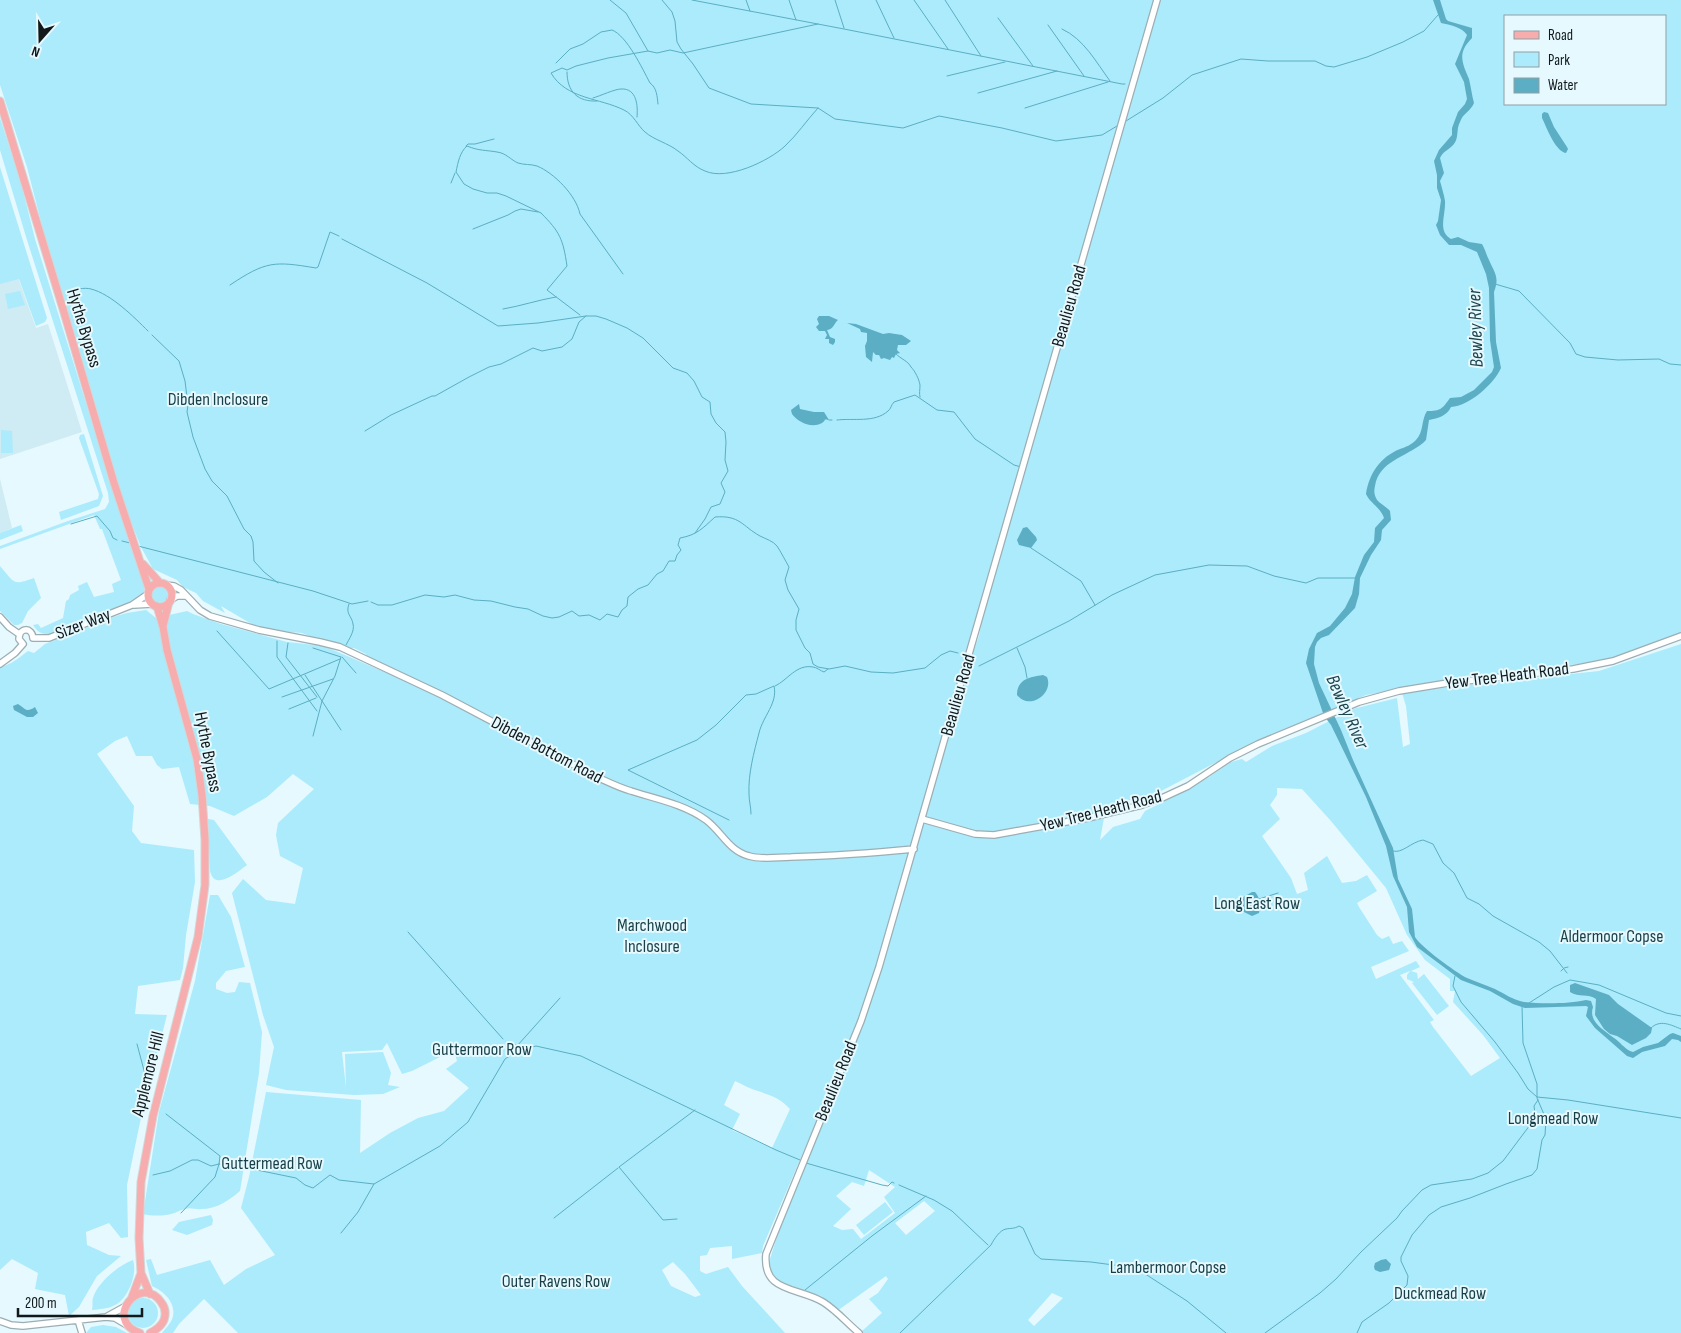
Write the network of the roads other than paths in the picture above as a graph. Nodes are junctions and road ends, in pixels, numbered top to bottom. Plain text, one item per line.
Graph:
1 (1157, 0) edge
2 (0, 102) edge
3 (141, 562) junction
4 (163, 584) junction
5 (149, 592) junction
6 (186, 596) junction
7 (170, 601) junction
8 (132, 605) junction
9 (154, 605) junction
10 (0, 617) edge
11 (163, 627) junction
12 (19, 634) junction
13 (1681, 636) edge
14 (33, 638) junction
15 (23, 644) junction
16 (0, 664) edge
17 (922, 819) junction
18 (914, 849) junction
19 (205, 885) joint
20 (141, 1273) junction
21 (150, 1294) junction
22 (132, 1297) junction
23 (126, 1306) junction
24 (106, 1316) junction
25 (78, 1320) junction
26 (0, 1321) edge
27 (128, 1326) junction
28 (158, 1330) edge
29 (82, 1333) edge
30 (139, 1333) edge
31 (150, 1333) edge
32 (859, 1333) edge

1 - 17 street, Beaulieu Road
2 - 3 main road, Hythe Bypass
3 - 4 main road, Hythe Bypass
3 - 5 main road, Hythe Bypass
4 - 5 main road
4 - 6 street, Dibden Bottom Road
4 - 7 main road
5 - 8 street, Sizer Way
5 - 9 main road
6 - 7 street
6 - 18 street, Dibden Bottom Road
7 - 9 main road
7 - 11 main road, Hythe Bypass
8 - 9 street, Sizer Way
8 - 14 street, Sizer Way
9 - 11 main road, Hythe Bypass
10 - 12 street
11 - 19 main road, Hythe Bypass
12 - 14 street
12 - 15 street
13 - 17 street, Yew Tree Heath Road
14 - 15 street
15 - 16 street
17 - 18 street, Beaulieu Road
18 - 32 street, Beaulieu Road
19 - 20 main road, Applemore Hill
20 - 21 main road, Applemore Hill
20 - 22 main road, Applemore Hill
21 - 22 main road
21 - 28 main road, Applemore Hill
22 - 23 main road, Applemore Hill
23 - 24 street
23 - 27 main road
24 - 25 street
24 - 27 street
25 - 26 street
25 - 29 street
27 - 30 main road
28 - 31 main road

